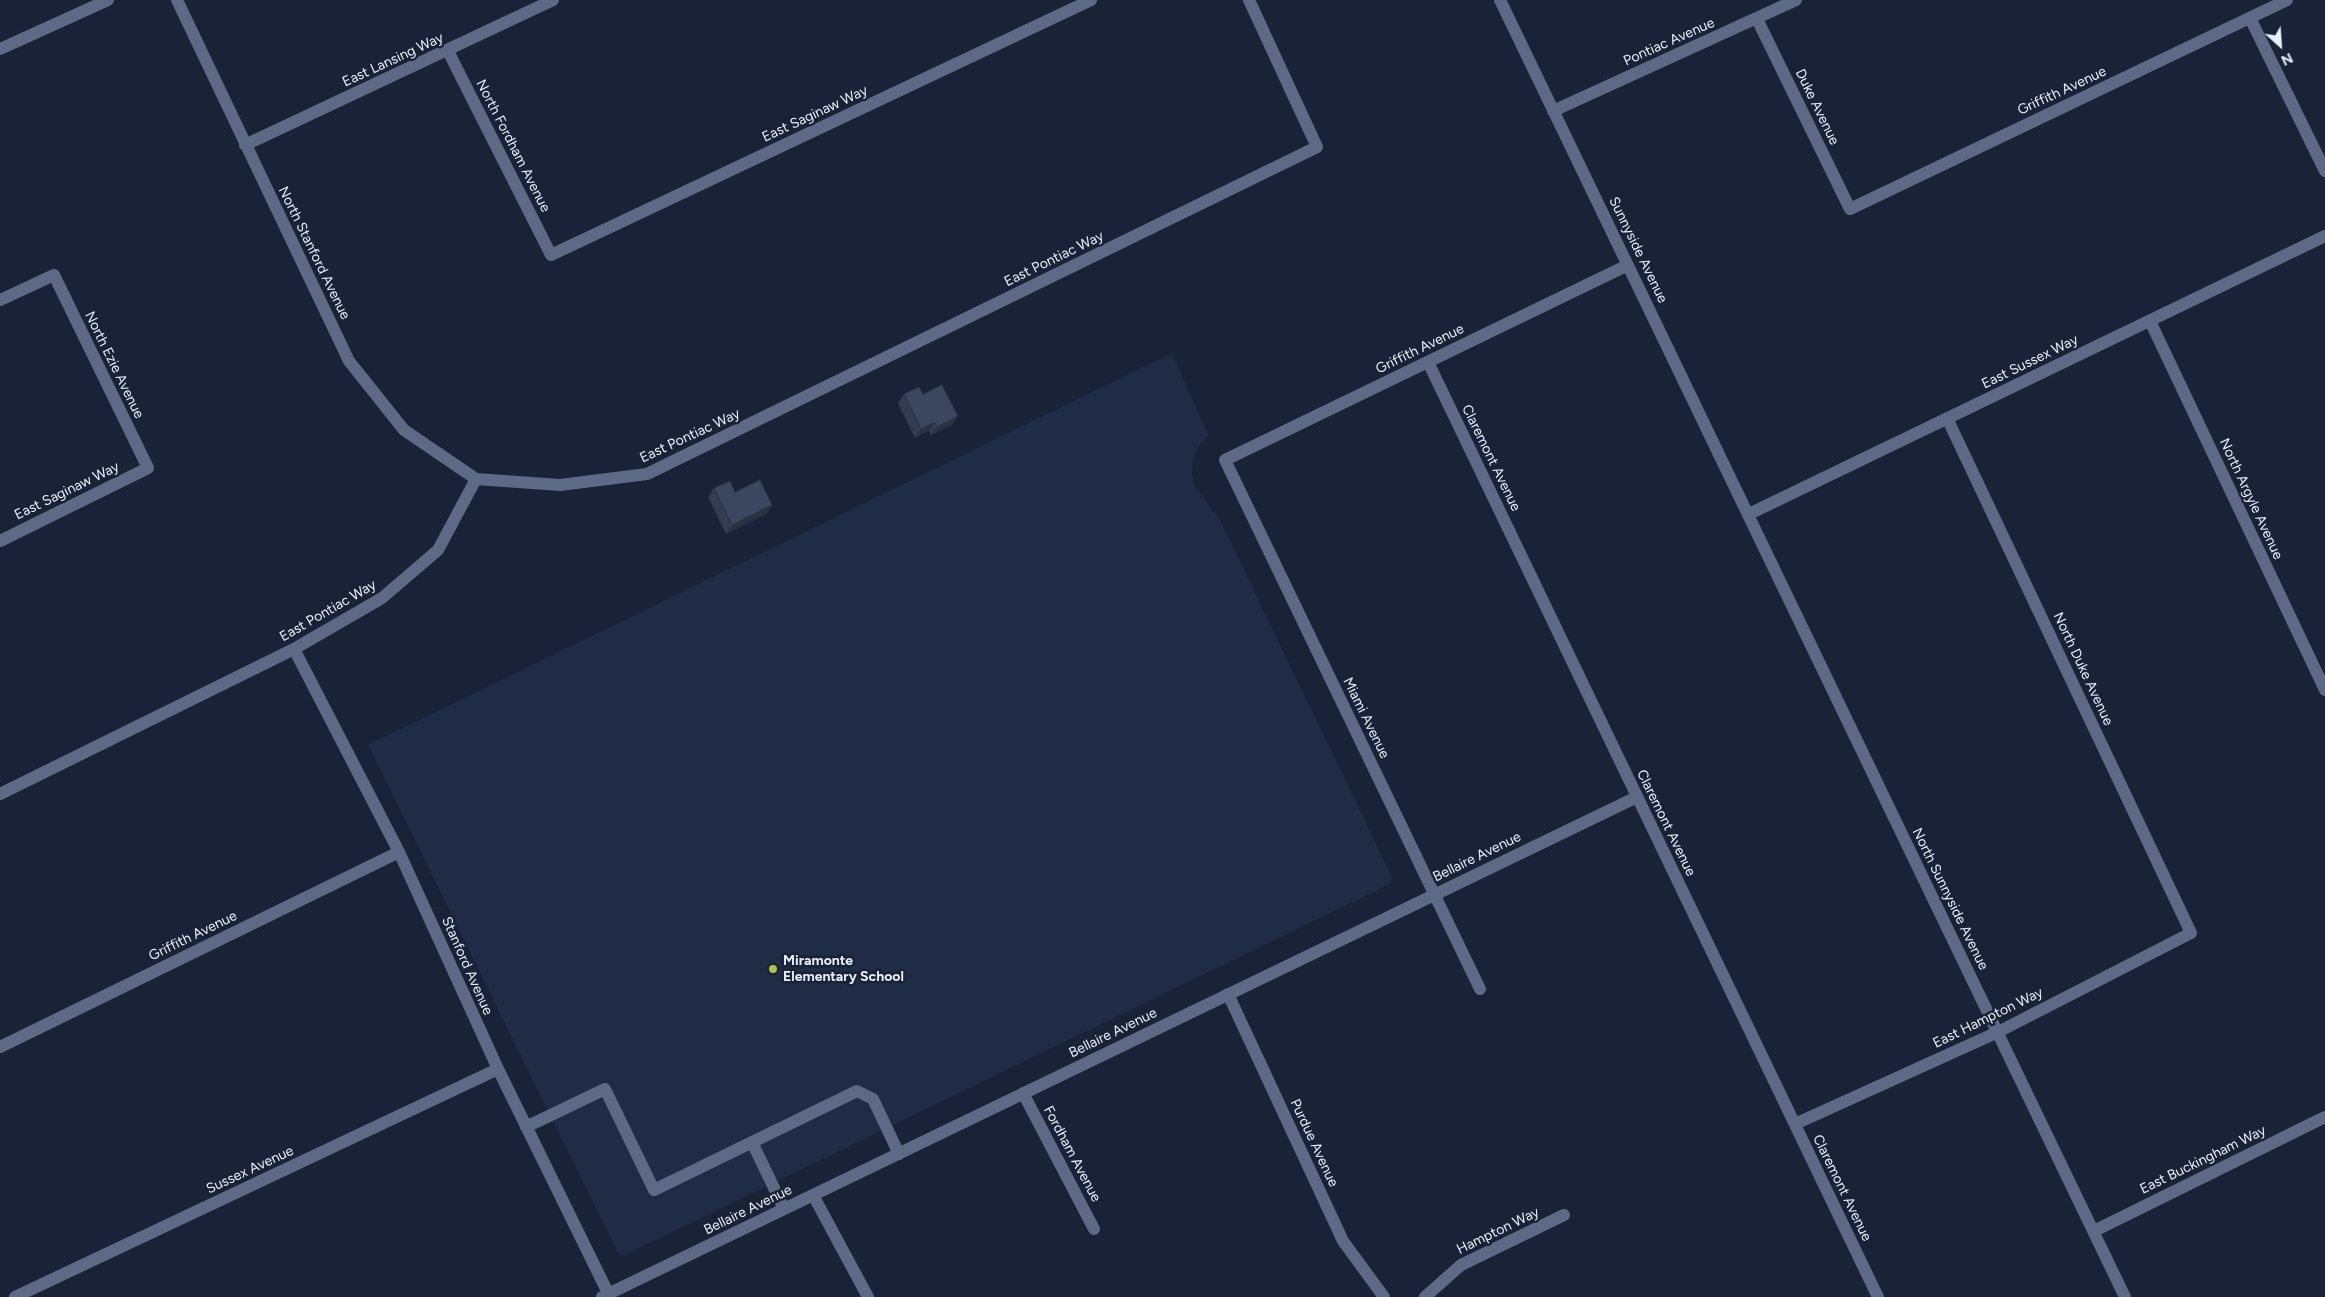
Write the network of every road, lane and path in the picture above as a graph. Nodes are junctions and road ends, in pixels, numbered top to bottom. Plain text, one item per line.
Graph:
1 (108, 0) edge
2 (177, 0) edge
3 (553, 0) edge
4 (1091, 0) edge
5 (1249, 0) edge
6 (1500, 0) edge
7 (1796, 0) edge
8 (2287, 0) edge
9 (2250, 18) junction
10 (1757, 19) junction
11 (0, 48) edge
12 (448, 52) junction
13 (1553, 111) junction
14 (245, 145) junction
15 (2325, 171) edge
16 (1850, 208) joint
17 (2325, 236) edge
18 (552, 255) joint
19 (1628, 265) junction
20 (0, 300) edge
21 (2150, 321) junction
22 (1428, 362) junction
23 (1948, 418) junction
24 (1225, 460) joint
25 (148, 468) joint
26 (476, 479) junction
27 (1749, 514) junction
28 (0, 541) edge
29 (294, 649) junction
30 (2325, 690) edge
31 (0, 794) edge
32 (1637, 796) junction
33 (399, 852) junction
34 (1435, 894) junction
35 (2192, 933) joint
36 (1480, 989) dead end
37 (1228, 994) junction
38 (1998, 1032) junction
39 (0, 1047) edge
40 (498, 1069) junction
41 (1023, 1093) junction
42 (2325, 1117) edge
43 (1795, 1124) junction
44 (526, 1127) junction
45 (752, 1142) junction
46 (899, 1154) junction
47 (813, 1195) junction
48 (784, 1209) junction
49 (1564, 1215) dead end
50 (1094, 1229) dead end
51 (2094, 1231) junction
52 (607, 1296) edge
53 (15, 1297) edge
54 (868, 1297) edge
55 (1384, 1297) edge
56 (1425, 1297) edge
57 (1878, 1297) edge
58 (2125, 1297) edge

1 - 11 street
2 - 14 street, North Stanford Avenue
3 - 12 street, East Lansing Way
4 - 18 street, East Saginaw Way
5 - 26 street, East Pontiac Way
6 - 13 street, Sunnyside Avenue
7 - 10 street, Pontiac Avenue
8 - 9 street, Griffith Avenue
9 - 15 street
9 - 16 street, Griffith Avenue
10 - 13 street, Pontiac Avenue
10 - 16 street, Duke Avenue
12 - 14 street, East Lansing Way
12 - 18 street, North Fordham Avenue
13 - 19 street, Sunnyside Avenue
14 - 26 street, North Stanford Avenue
17 - 21 street, East Sussex Way
19 - 22 street, Griffith Avenue
19 - 27 street, Sunnyside Avenue
20 - 25 street, North Ezie Avenue
21 - 23 street, East Sussex Way
21 - 30 street, North Argyle Avenue
22 - 24 street, Griffith Avenue
22 - 32 street, Claremont Avenue
23 - 27 street, East Sussex Way
23 - 35 street, North Duke Avenue
24 - 34 street, Miami Avenue
25 - 28 street, East Saginaw Way
26 - 29 street, East Pontiac Way
27 - 38 street, North Sunnyside Avenue
29 - 31 street, East Pontiac Way
29 - 33 street, Stanford Avenue
32 - 34 street, Bellaire Avenue
32 - 43 street, Claremont Avenue
33 - 39 street, Griffith Avenue
33 - 40 street, Stanford Avenue
34 - 36 street, Miami Avenue
34 - 37 street, Bellaire Avenue
35 - 38 street, East Hampton Way
37 - 41 street, Bellaire Avenue
37 - 55 street, Purdue Avenue
38 - 43 street, East Hampton Way
38 - 51 street, North Sunnyside Avenue
40 - 44 street, Stanford Avenue
40 - 53 street, Sussex Avenue
41 - 46 street, Bellaire Avenue
41 - 50 street, Fordham Avenue
42 - 51 street, East Buckingham Way
43 - 57 street, Claremont Avenue
44 - 45 street
44 - 52 street, Stanford Avenue
45 - 46 street
45 - 48 street
46 - 47 street, Bellaire Avenue
47 - 48 street, Bellaire Avenue
47 - 54 street
48 - 52 street, Bellaire Avenue
49 - 56 street, Hampton Way
51 - 58 street, North Sunnyside Avenue

